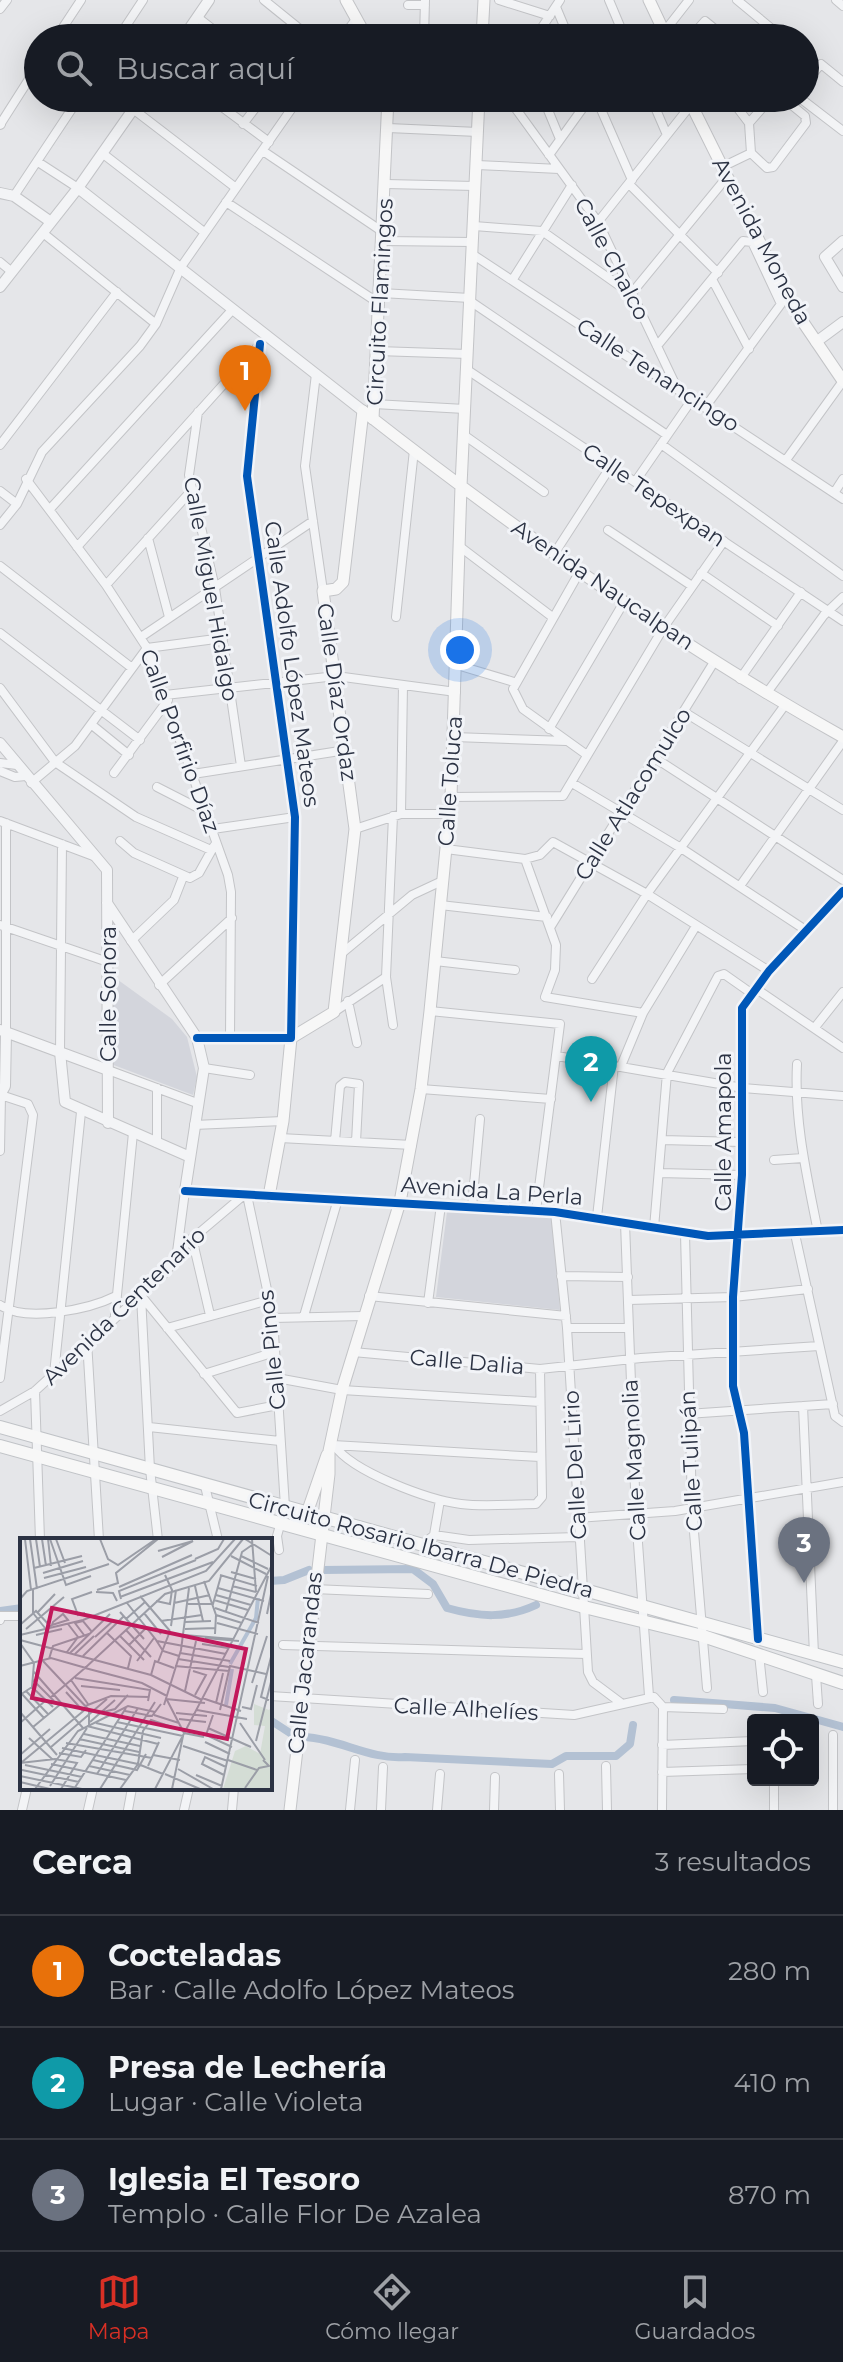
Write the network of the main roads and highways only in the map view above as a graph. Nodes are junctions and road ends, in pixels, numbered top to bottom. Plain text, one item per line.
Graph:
1 (346, 0) edge
2 (484, 0) edge
3 (649, 0) edge
4 (360, 24) edge
5 (483, 24) edge
6 (660, 24) edge
7 (388, 112) edge
8 (479, 112) edge
9 (694, 112) edge
10 (843, 381) edge
11 (370, 411) junction
12 (461, 486) junction
13 (843, 739) edge
14 (291, 1038) joint
15 (269, 1196) road end
16 (0, 1427) edge
17 (0, 1446) edge
18 (331, 1447) junction
19 (307, 1513) junction
20 (321, 1517) junction
21 (320, 1532) junction
22 (843, 1662) edge
23 (843, 1683) edge
24 (290, 1810) edge

1 - 4 main road
2 - 5 main road
3 - 6 main road
7 - 11 main road, Circuito Flamingos
8 - 12 main road, Calle Toluca
9 - 10 main road, Avenida Moneda
11 - 12 main road, Avenida Naucalpan
11 - 14 main road, Calle Díaz Ordaz
12 - 13 main road, Avenida Naucalpan
12 - 18 main road, Calle Toluca
14 - 15 main road, Calle Adolfo López Mateos
16 - 19 main road, Circuito Rosario Ibarra De Piedra
17 - 21 main road
18 - 19 main road, Calle Toluca
18 - 20 main road, Calle Toluca
19 - 20 main road, Circuito Rosario Ibarra De Piedra
20 - 21 main road, Calle Jacarandas
20 - 22 main road, Circuito Rosario Ibarra De Piedra
21 - 23 main road
21 - 24 main road, Calle Jacarandas

